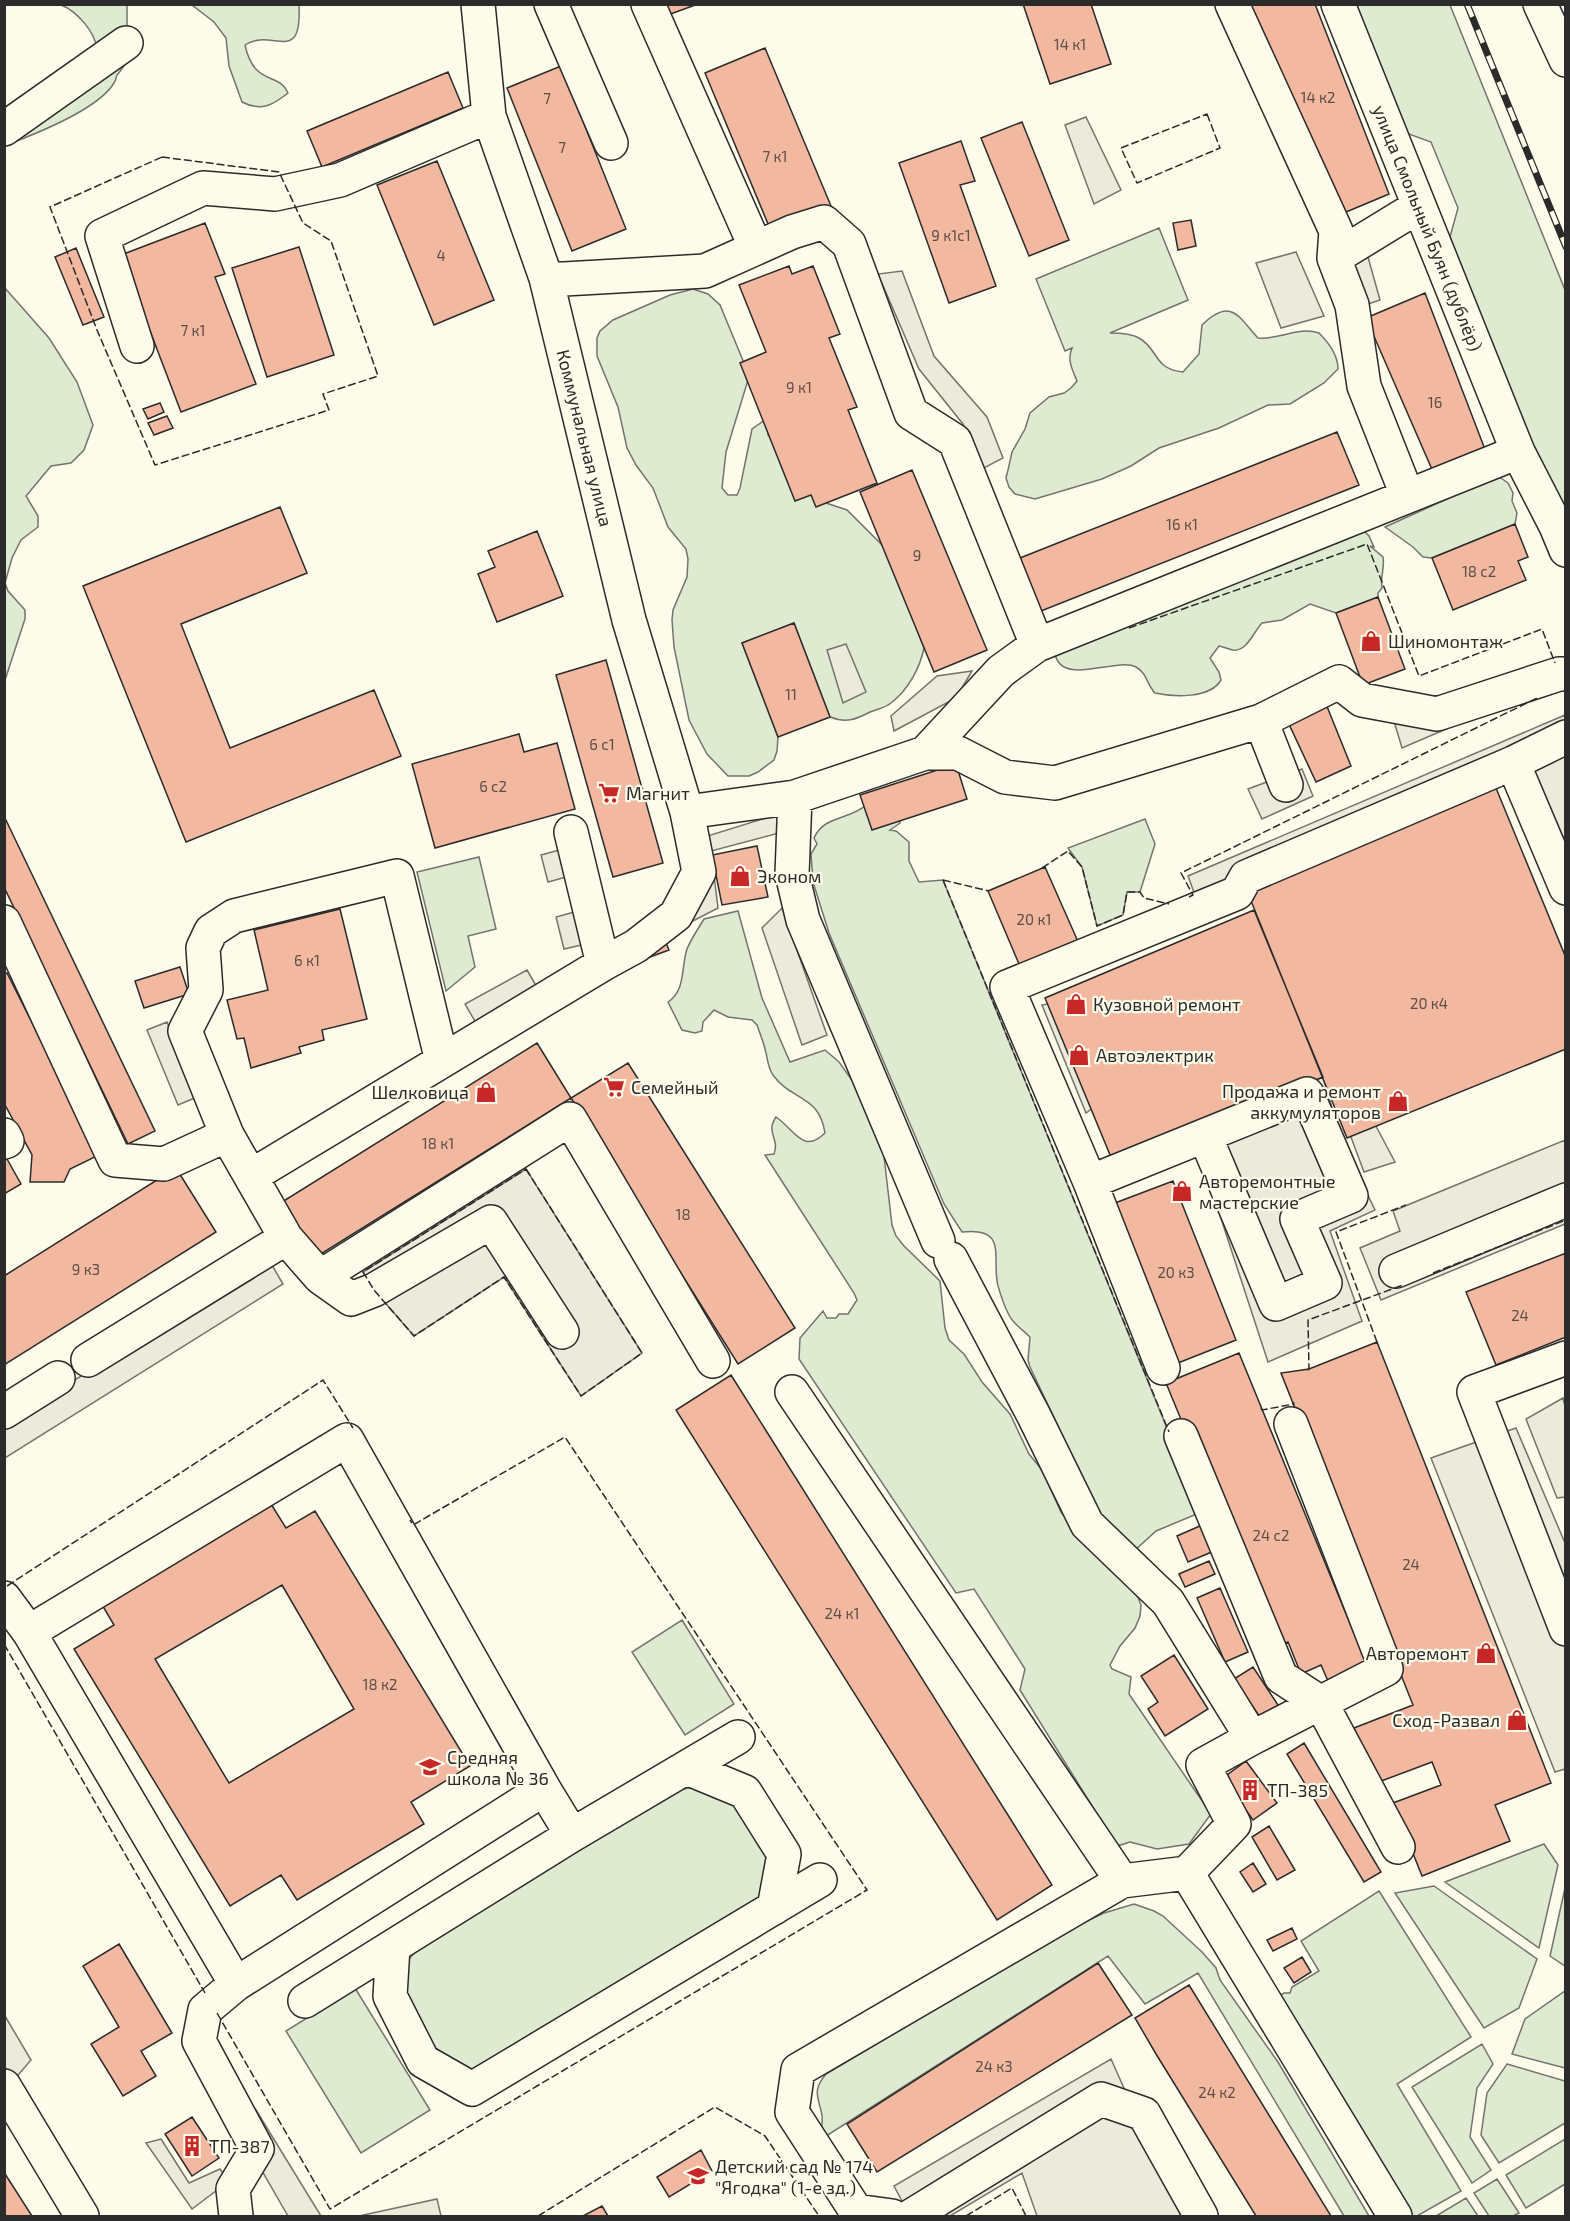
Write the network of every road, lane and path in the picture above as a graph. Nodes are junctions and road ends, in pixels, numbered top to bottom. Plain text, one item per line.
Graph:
1 (551, 4) edge
2 (648, 4) edge
3 (1232, 4) edge
4 (1338, 4) edge
5 (1540, 4) edge
6 (485, 7) edge
7 (126, 43) dead end
8 (1566, 60) edge
9 (489, 116) junction
10 (4, 129) edge
11 (611, 143) dead end
12 (1419, 206) junction
13 (756, 248) junction
14 (1334, 258) junction
15 (546, 278) junction
16 (137, 346) dead end
17 (1518, 452) junction
18 (1407, 495) junction
19 (1561, 538) edge
20 (1037, 645) junction
21 (1566, 674) edge
22 (1261, 721) junction
23 (1566, 737) edge
24 (925, 753) junction
25 (1513, 763) junction
26 (1286, 785) dead end
27 (795, 797) junction
28 (687, 812) junction
29 (571, 832) dead end
30 (1566, 888) edge
31 (4, 922) edge
32 (11, 955) edge
33 (603, 964) junction
34 (442, 1061) junction
35 (4, 1135) edge
36 (227, 1135) junction
37 (1205, 1136) junction
38 (4, 1142) edge
39 (251, 1176) junction
40 (1090, 1182) junction
41 (1566, 1200) edge
42 (286, 1238) junction
43 (1396, 1271) dead end
44 (320, 1277) junction
45 (562, 1332) dead end
46 (1566, 1358) edge
47 (88, 1360) dead end
48 (713, 1360) dead end
49 (1163, 1368) dead end
50 (58, 1378) dead end
51 (792, 1392) dead end
52 (4, 1412) edge
53 (1291, 1424) dead end
54 (1181, 1436) dead end
55 (4, 1598) edge
56 (1566, 1629) edge
57 (29, 1632) junction
58 (1321, 1703) junction
59 (738, 1737) dead end
60 (1252, 1738) junction
61 (687, 1768) junction
62 (544, 1789) junction
63 (572, 1835) junction
64 (1398, 1847) dead end
65 (1187, 1873) junction
66 (820, 1880) dead end
67 (1122, 1881) junction
68 (774, 1908) junction
69 (393, 1947) junction
70 (236, 1984) junction
71 (305, 2001) dead end
72 (4, 2086) edge
73 (82, 2217) edge
74 (236, 2217) edge
75 (892, 2217) edge
76 (910, 2217) edge
77 (1201, 2217) edge
78 (1395, 2217) edge

1 - 11 street
2 - 13 street
3 - 14 street
4 - 12 street, улица Смольный Буян (дублёр)
5 - 8 street
6 - 9 street, Коммунальная улица
7 - 10 street
9 - 15 street, Коммунальная улица
9 - 16 street
12 - 14 street
12 - 17 street, улица Смольный Буян (дублёр)
13 - 15 street
13 - 20 street
14 - 18 street
15 - 28 street, Коммунальная улица
17 - 18 street
17 - 19 street, улица Смольный Буян (дублёр)
18 - 20 street
20 - 24 street
21 - 22 street
22 - 24 street
22 - 26 street
23 - 25 street
24 - 27 street
25 - 30 street
25 - 40 street
27 - 28 street
27 - 60 street
28 - 33 street, Коммунальная улица
29 - 33 street
31 - 32 street
32 - 36 street
33 - 34 street
34 - 36 street
34 - 39 street
35 - 38 street
36 - 39 street
37 - 37 street
37 - 40 street
39 - 42 street
40 - 49 street
41 - 43 street
42 - 44 street
42 - 47 street
44 - 45 street
44 - 48 street
46 - 56 street
50 - 52 street
51 - 67 street
53 - 58 street
54 - 58 street
55 - 57 street
57 - 62 street
57 - 70 street
58 - 60 street
58 - 64 street
59 - 61 street
60 - 65 street
61 - 63 street
61 - 68 street
62 - 63 street
62 - 70 street
63 - 69 street
65 - 67 street
65 - 78 street
66 - 68 street
67 - 75 street
68 - 69 street
69 - 71 street
70 - 74 street
72 - 73 street
76 - 77 street

